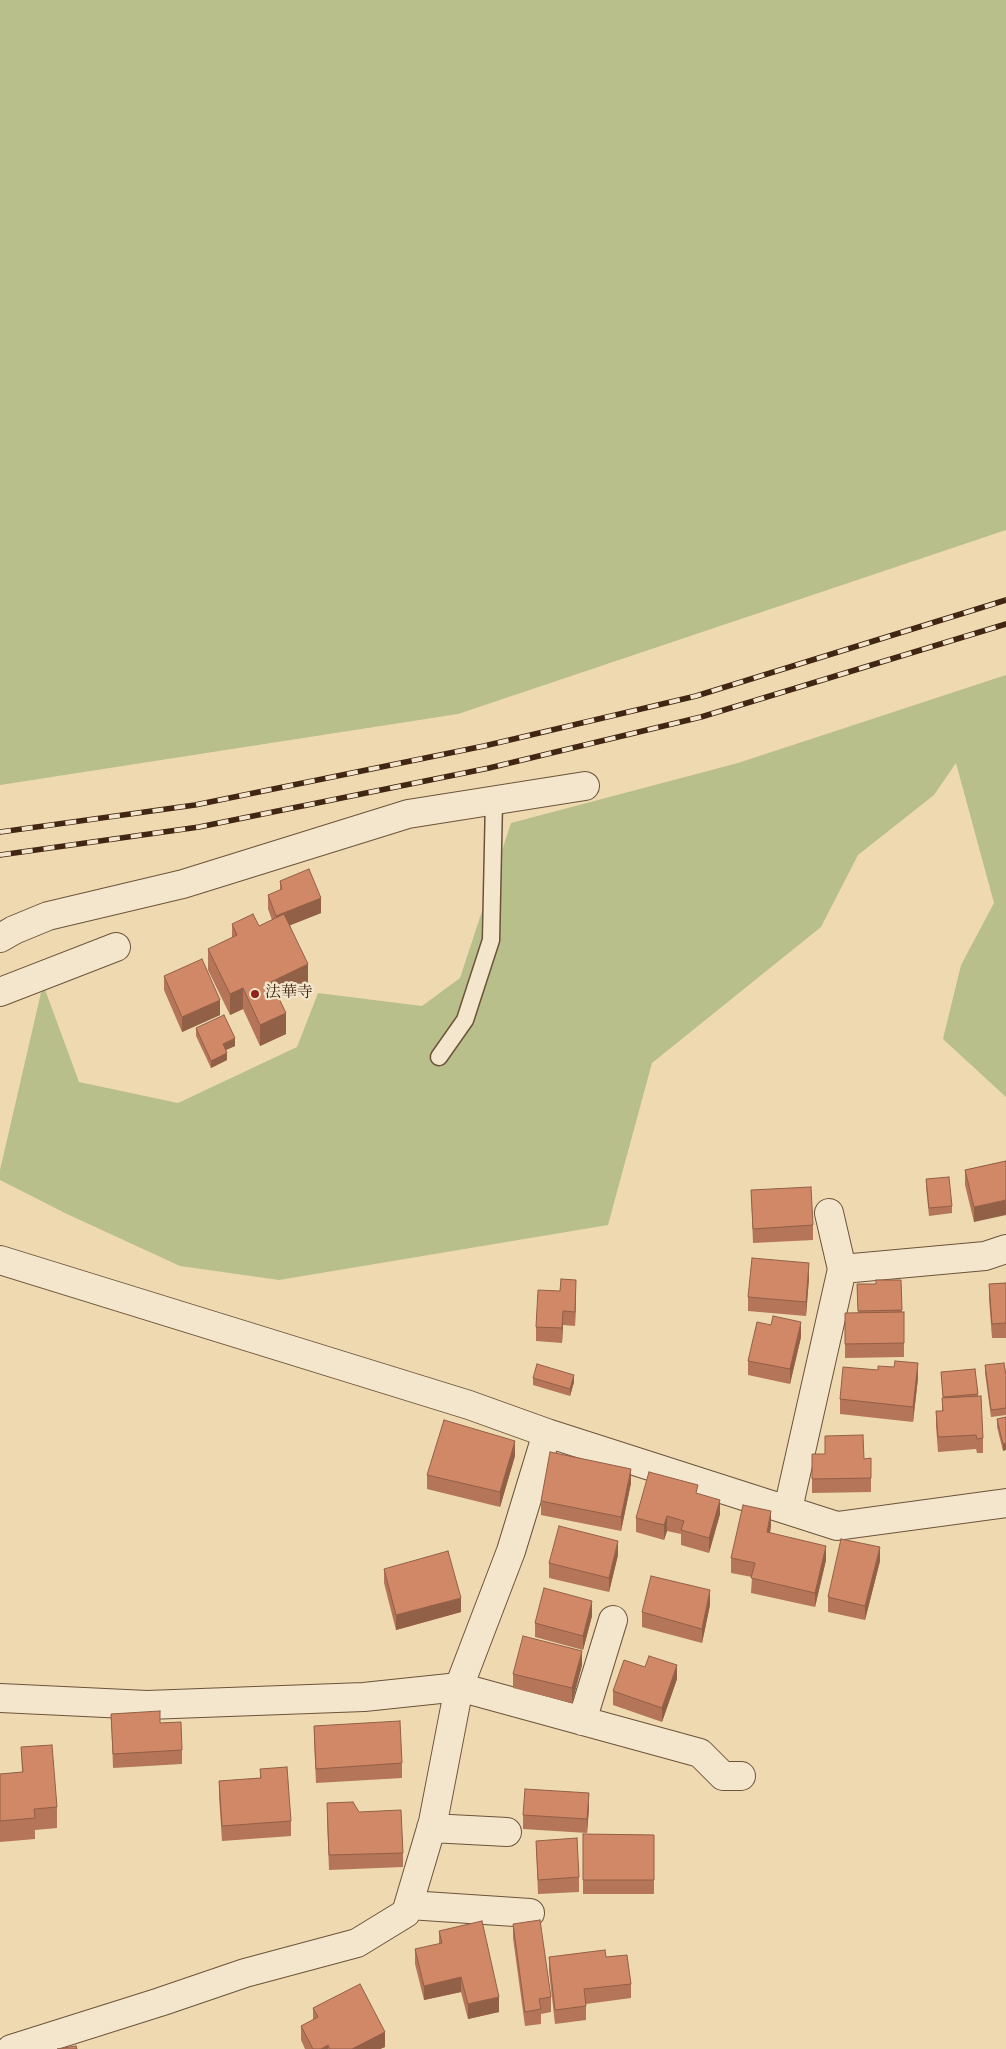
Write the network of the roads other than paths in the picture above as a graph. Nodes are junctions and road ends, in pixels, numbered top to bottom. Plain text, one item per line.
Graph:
1 (584, 786) dead end
2 (494, 800) junction
3 (0, 938) edge
4 (116, 947) dead end
5 (0, 992) edge
6 (440, 1056) dead end
7 (829, 1213) dead end
8 (1006, 1249) edge
9 (0, 1260) edge
10 (842, 1270) junction
11 (547, 1433) junction
12 (1006, 1502) edge
13 (788, 1509) junction
14 (614, 1620) dead end
15 (459, 1687) junction
16 (0, 1698) edge
17 (582, 1721) junction
18 (741, 1776) dead end
19 (431, 1828) junction
20 (507, 1832) dead end
21 (409, 1905) junction
22 (530, 1913) dead end
23 (11, 2049) edge

1 - 2 street
2 - 3 street
2 - 6 lane
4 - 5 street
7 - 10 street
8 - 10 street
9 - 11 street
10 - 13 street
11 - 13 street
11 - 15 street
12 - 13 street
14 - 17 street
15 - 16 street
15 - 17 street
15 - 19 street
17 - 18 street
19 - 20 street
19 - 21 street
21 - 22 street
21 - 23 street

